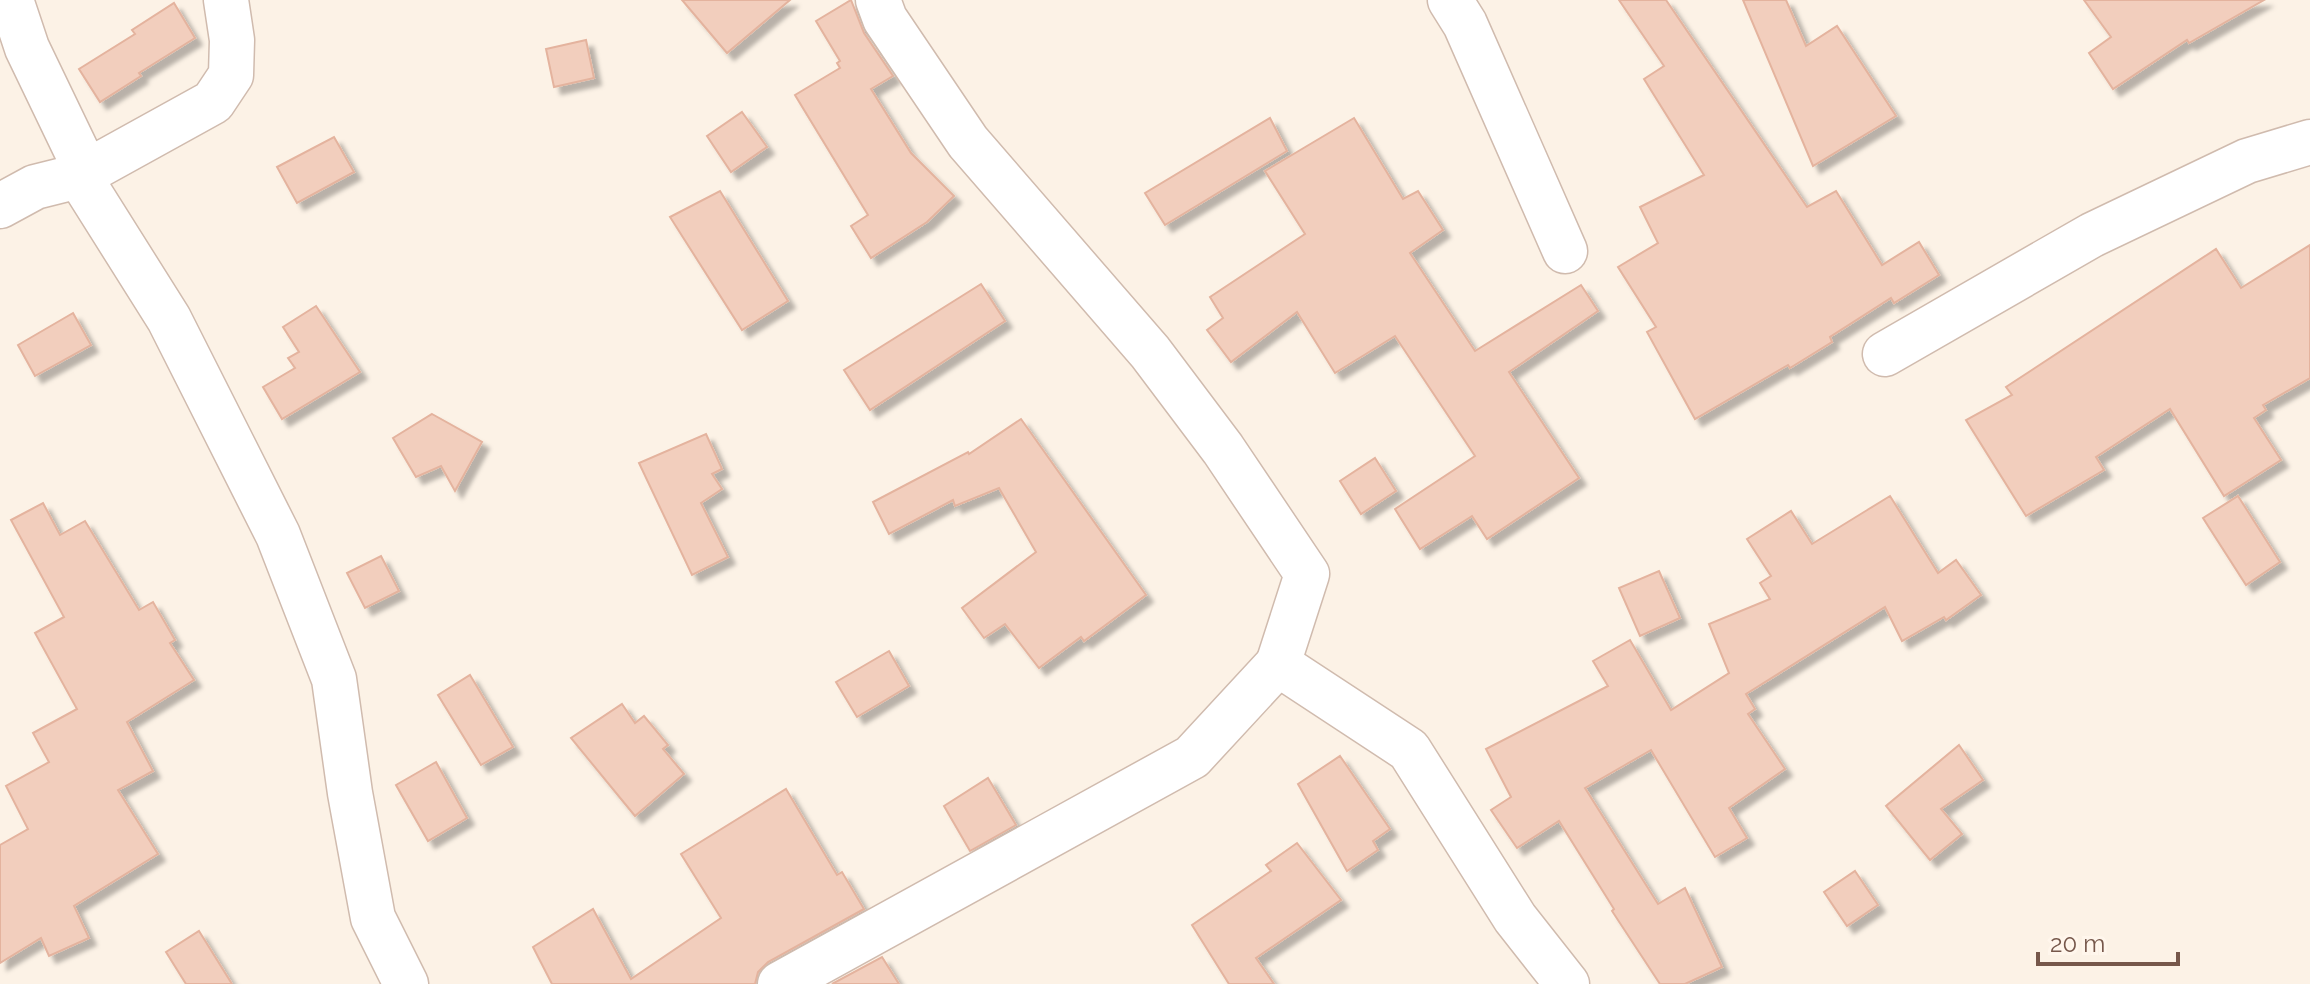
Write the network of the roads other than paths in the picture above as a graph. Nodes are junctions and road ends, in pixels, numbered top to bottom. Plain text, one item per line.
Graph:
1 (11, 0) edge
2 (226, 0) edge
3 (878, 0) edge
4 (1450, 0) edge
5 (2310, 142) edge
6 (79, 176) junction
7 (0, 206) edge
8 (1565, 251) dead end
9 (1885, 354) dead end
10 (1278, 664) junction
11 (406, 984) edge
12 (780, 984) edge
13 (1567, 984) edge

1 - 6 street
2 - 6 street
3 - 10 street
4 - 8 street
5 - 9 street
6 - 7 street
6 - 11 street
10 - 12 street
10 - 13 street

